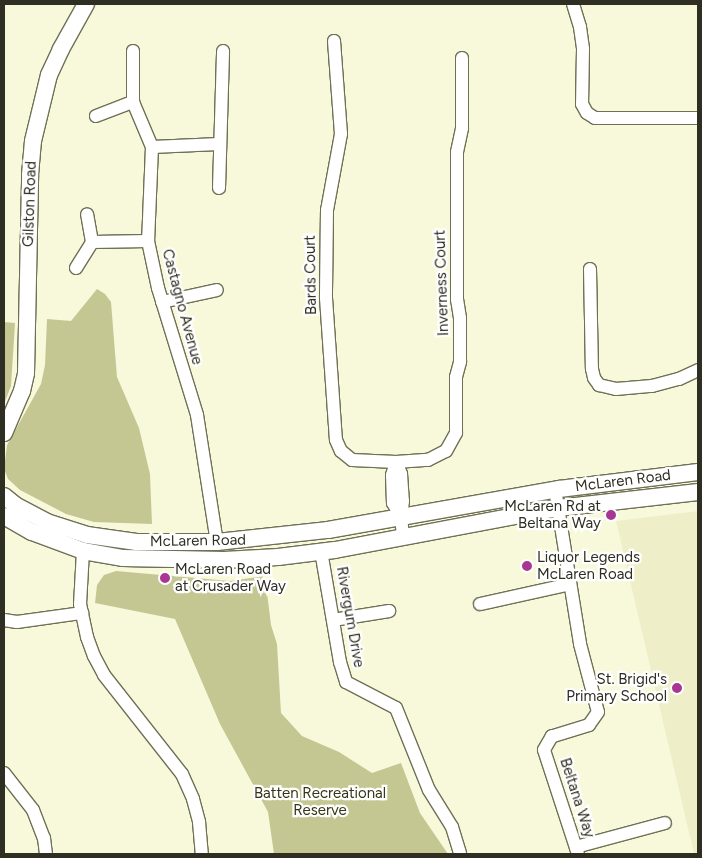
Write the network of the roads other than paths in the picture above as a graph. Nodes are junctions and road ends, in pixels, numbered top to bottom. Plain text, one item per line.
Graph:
1 (86, 4) edge
2 (572, 4) edge
3 (334, 41) dead end
4 (133, 51) dead end
5 (223, 51) dead end
6 (462, 58) dead end
7 (133, 102) junction
8 (96, 116) dead end
9 (698, 118) edge
10 (219, 144) junction
11 (152, 148) junction
12 (219, 188) dead end
13 (87, 214) dead end
14 (148, 241) junction
15 (92, 242) junction
16 (76, 268) dead end
17 (590, 269) dead end
18 (217, 290) dead end
19 (162, 302) junction
20 (698, 370) edge
21 (8, 416) edge
22 (4, 433) edge
23 (396, 462) junction
24 (698, 472) edge
25 (555, 489) junction
26 (698, 492) edge
27 (4, 496) edge
28 (558, 508) junction
29 (4, 516) edge
30 (401, 517) junction
31 (404, 537) junction
32 (217, 542) junction
33 (83, 551) junction
34 (321, 551) junction
35 (570, 584) junction
36 (480, 604) dead end
37 (389, 611) dead end
38 (82, 613) junction
39 (4, 620) edge
40 (333, 620) junction
41 (4, 773) edge
42 (665, 823) dead end
43 (577, 851) edge
44 (46, 854) edge
45 (202, 854) edge
46 (460, 854) edge

1 - 21 main road, Gilston Road
2 - 9 street
3 - 23 street, Bards Court
4 - 7 street, Castagno Avenue
5 - 10 street
6 - 23 street, Inverness Court
7 - 8 street
7 - 11 street, Castagno Avenue
10 - 11 street
10 - 12 street
11 - 14 street, Castagno Avenue
13 - 15 street
14 - 15 street
14 - 19 street, Castagno Avenue
15 - 16 street
17 - 20 street
18 - 19 street
19 - 32 street, Castagno Avenue
21 - 22 main road, Gilston Road
23 - 30 street
24 - 25 main road, McLaren Road
25 - 28 street, Beltana Way
25 - 30 main road, McLaren Road
26 - 28 main road, McLaren Road
27 - 32 main road, McLaren Road
28 - 31 main road, McLaren Road
28 - 35 street, Beltana Way
29 - 33 main road, McLaren Road
30 - 31 street
30 - 32 main road, McLaren Road
31 - 34 main road, McLaren Road
33 - 34 main road, McLaren Road
33 - 38 street
34 - 40 street, Rivergum Drive
35 - 36 street
35 - 43 street, Beltana Way
37 - 40 street
38 - 39 street
38 - 45 street
40 - 46 street, Rivergum Drive
41 - 44 street
42 - 43 street

